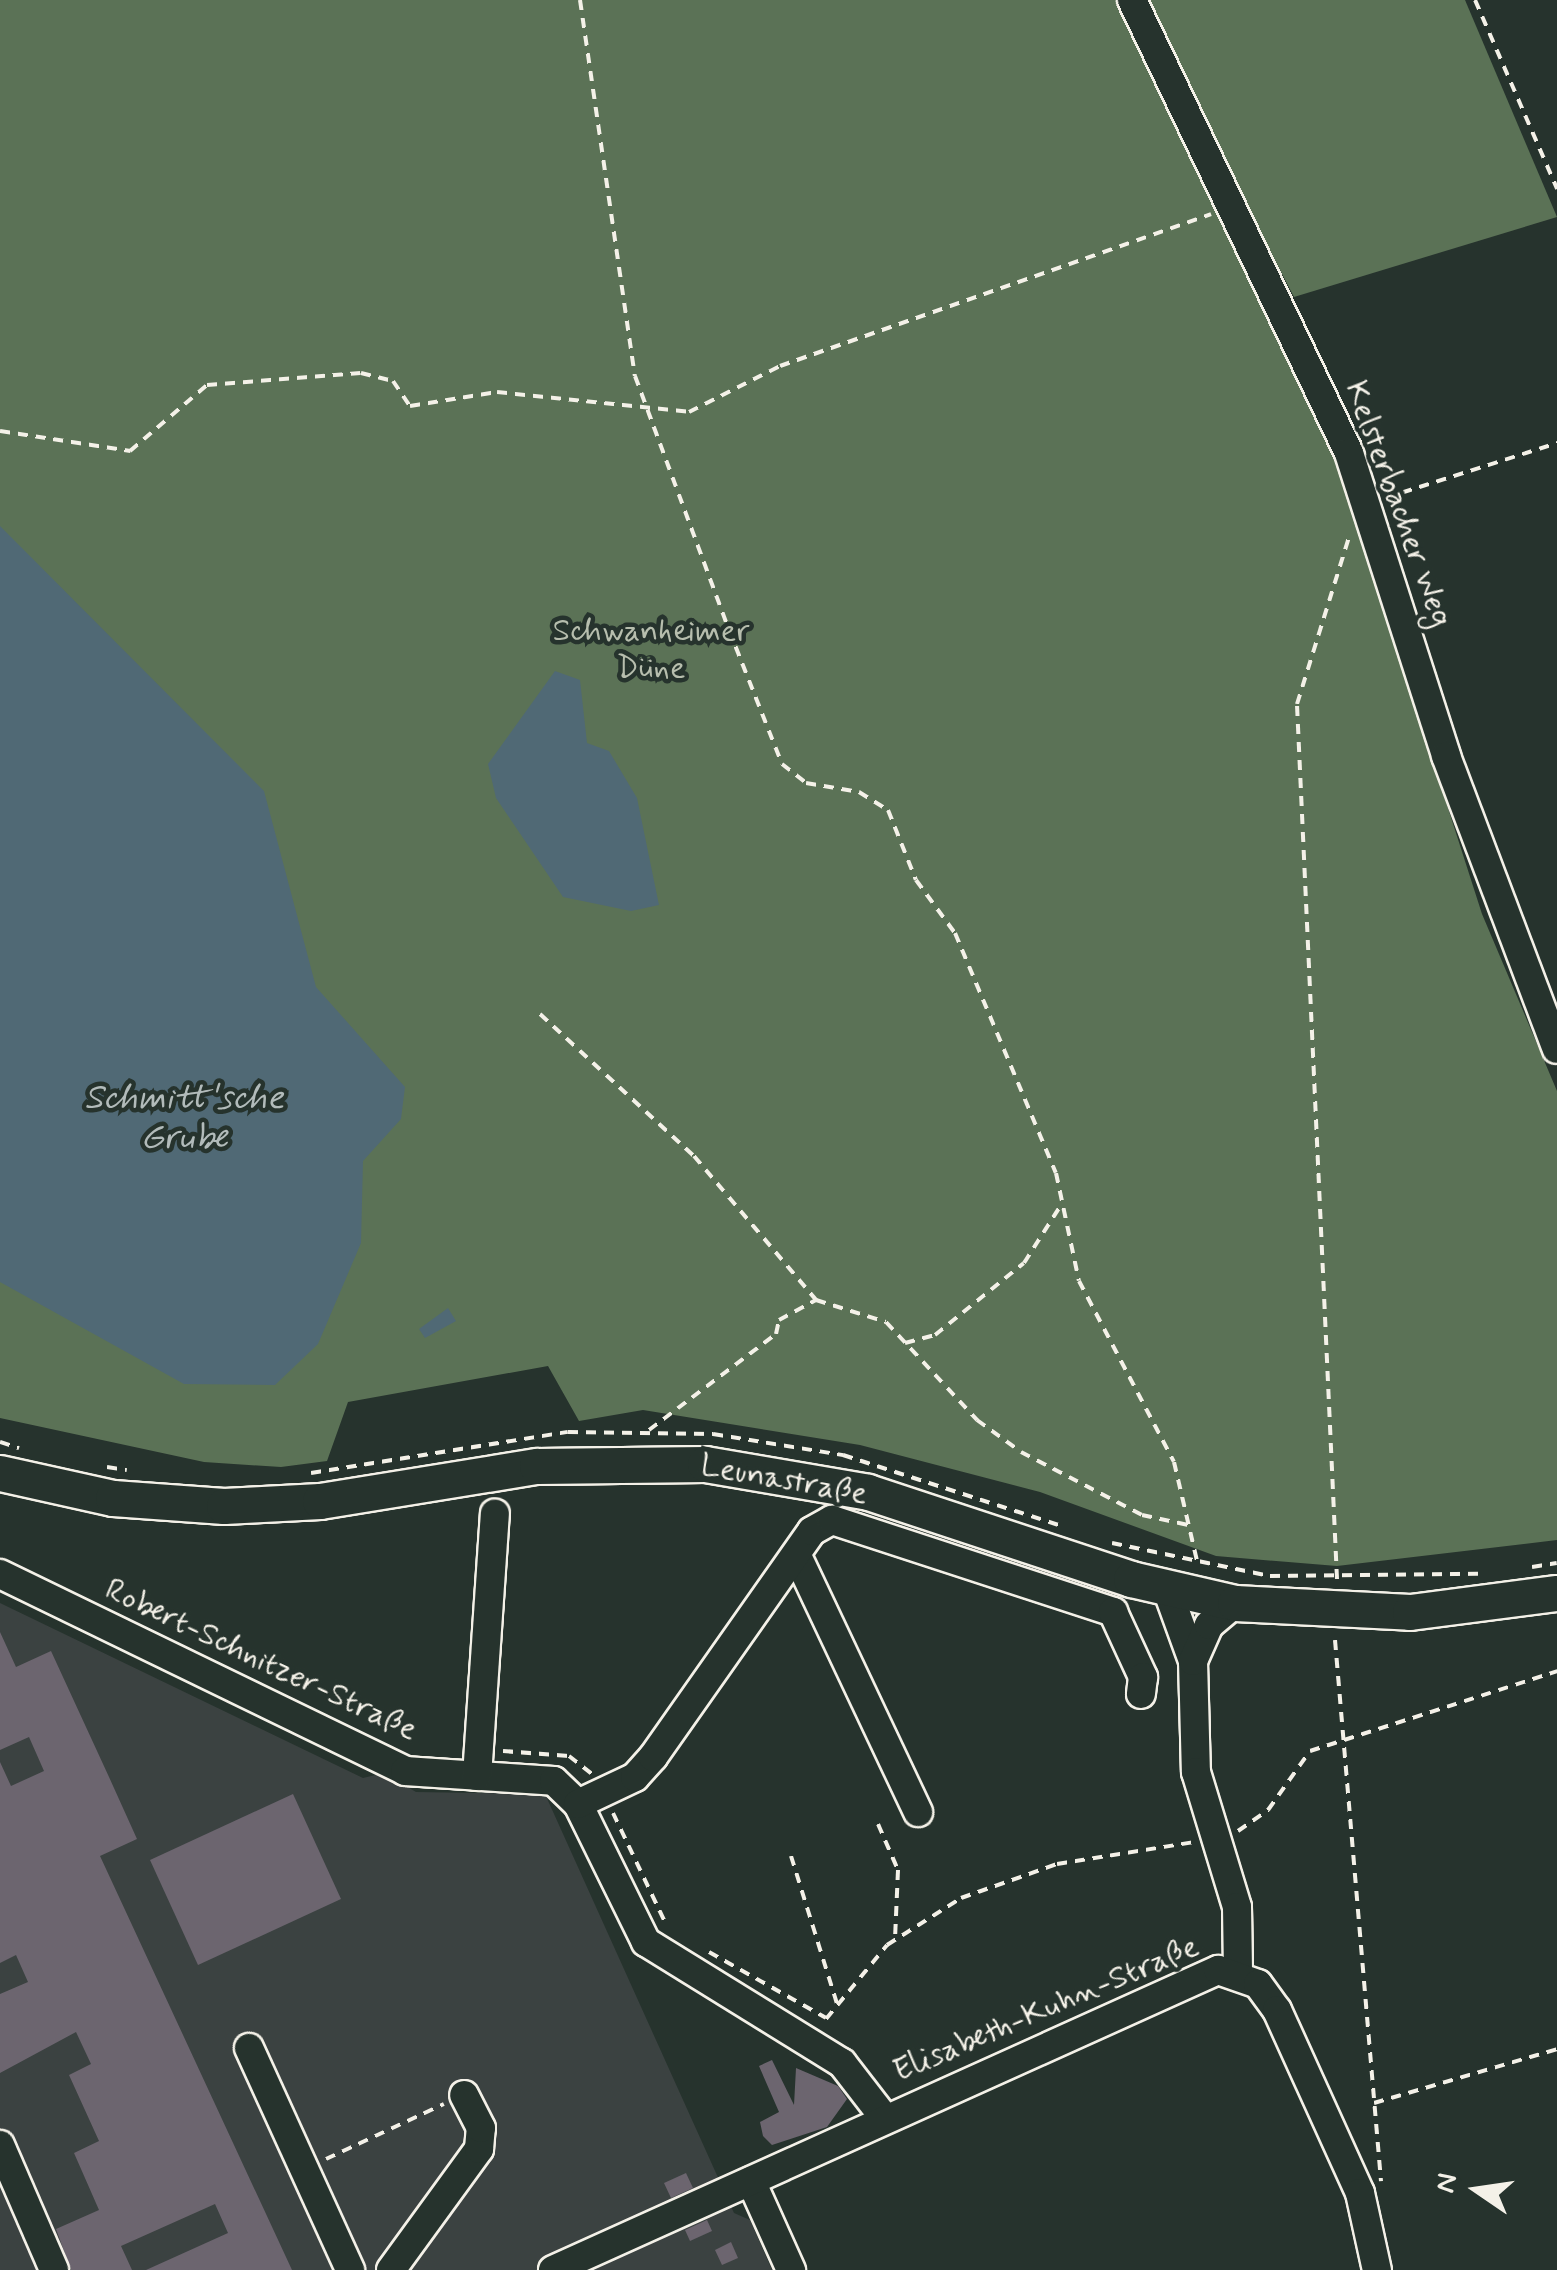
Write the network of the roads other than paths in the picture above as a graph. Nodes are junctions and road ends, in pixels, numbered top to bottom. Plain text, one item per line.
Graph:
1 (1132, 0) edge
2 (1557, 1049) edge
3 (0, 1473) edge
4 (494, 1514) dead end
5 (798, 1558) junction
6 (0, 1574) edge
7 (1167, 1589) junction
8 (1557, 1594) edge
9 (1235, 1603) junction
10 (1194, 1660) junction
11 (1141, 1694) dead end
12 (476, 1763) junction
13 (590, 1798) junction
14 (918, 1812) dead end
15 (1238, 1973) junction
16 (248, 2048) dead end
17 (464, 2095) road end
18 (883, 2116) junction
19 (0, 2145) edge
20 (750, 2180) junction
21 (54, 2270) edge
22 (350, 2270) edge
23 (392, 2270) edge
24 (553, 2270) edge
25 (791, 2270) edge
26 (1377, 2270) edge

1 - 2 street, Kelsterbacher Weg
3 - 7 main road, Leunastraße
4 - 12 street
5 - 11 street
5 - 13 street
5 - 14 street
6 - 12 street, Robert-Schnitzer-Straße
7 - 9 main road, Leunastraße
7 - 10 street, Elisabeth-Kuhn-Straße
8 - 9 main road, Leunastraße
9 - 10 street
10 - 15 street, Elisabeth-Kuhn-Straße
12 - 13 street, Robert-Schnitzer-Straße
13 - 18 street
15 - 18 street, Elisabeth-Kuhn-Straße
15 - 26 street, Elisabeth-Kuhn-Straße
16 - 22 street
17 - 23 street
18 - 20 street, Elisabeth-Kuhn-Straße
19 - 21 street
20 - 24 street, Elisabeth-Kuhn-Straße
20 - 25 street

